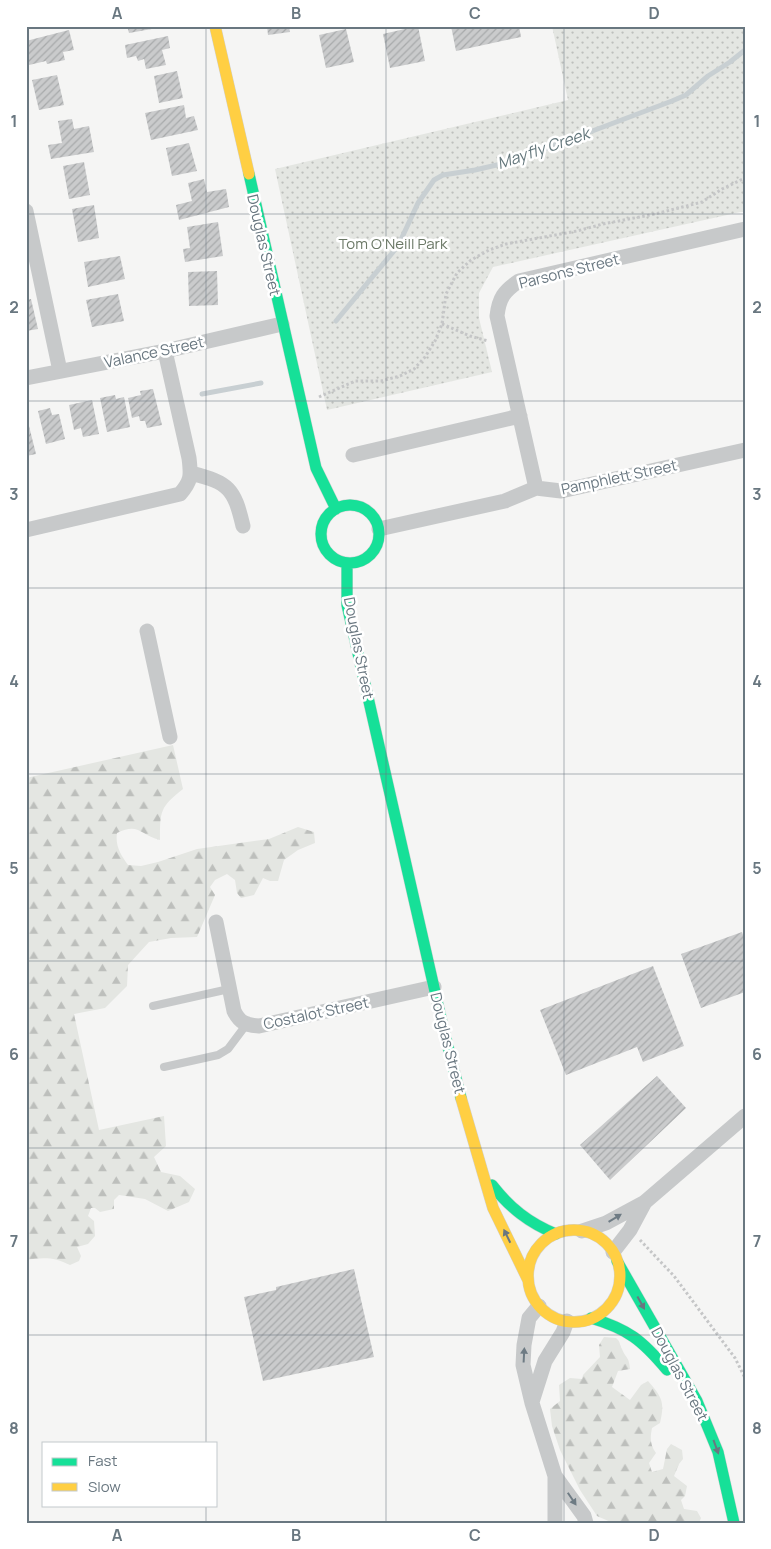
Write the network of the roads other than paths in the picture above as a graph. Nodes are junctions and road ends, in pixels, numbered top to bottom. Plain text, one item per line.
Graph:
1 (215, 26) edge
2 (26, 211) edge
3 (745, 230) edge
4 (282, 324) junction
5 (165, 351) junction
6 (60, 371) junction
7 (26, 378) edge
8 (520, 416) junction
9 (745, 450) edge
10 (353, 455) dead end
11 (190, 473) junction
12 (536, 488) junction
13 (336, 509) junction
14 (243, 526) dead end
15 (379, 529) junction
16 (26, 530) edge
17 (347, 563) junction
18 (147, 631) dead end
19 (170, 737) dead end
20 (216, 922) dead end
21 (434, 987) junction
22 (229, 989) junction
23 (153, 1006) dead end
24 (246, 1025) junction
25 (164, 1067) dead end
26 (744, 1115) edge
27 (482, 1172) junction
28 (645, 1202) junction
29 (582, 1231) junction
30 (556, 1234) junction
31 (615, 1256) junction
32 (528, 1280) junction
33 (539, 1306) junction
34 (591, 1318) junction
35 (567, 1321) junction
36 (532, 1403) junction
37 (555, 1476) junction
38 (718, 1503) dead end
39 (555, 1523) edge
40 (586, 1523) edge
41 (734, 1523) edge

1 - 4 main road, Douglas Street
2 - 6 street
3 - 8 street, Parsons Street
4 - 5 street, Valance Street
4 - 13 main road, Douglas Street
5 - 6 street, Valance Street
5 - 11 street
6 - 7 street, Valance Street
8 - 10 street
8 - 12 street, Parsons Street
9 - 12 street, Pamphlett Street
11 - 14 street
11 - 16 street
12 - 15 street, Pamphlett Street
13 - 15 main road
13 - 17 main road
15 - 17 main road
17 - 21 main road, Douglas Street
18 - 19 street
20 - 22 street, Costalot Street
21 - 24 street, Costalot Street
21 - 27 main road, Douglas Street
22 - 23 lane
22 - 24 street, Costalot Street
24 - 25 lane
26 - 28 street
27 - 30 main road, Douglas Street
32 -> 27 main road, Douglas Street
29 -> 28 street
28 - 31 street
29 - 30 main road
29 - 31 main road
30 - 32 main road
31 - 34 main road
31 -> 41 main road, Douglas Street
32 - 33 main road
33 - 35 main road
36 -> 33 street
34 - 35 main road
34 - 38 main road, Douglas Street
35 - 36 street
36 - 37 street
37 - 39 street
37 -> 40 street

